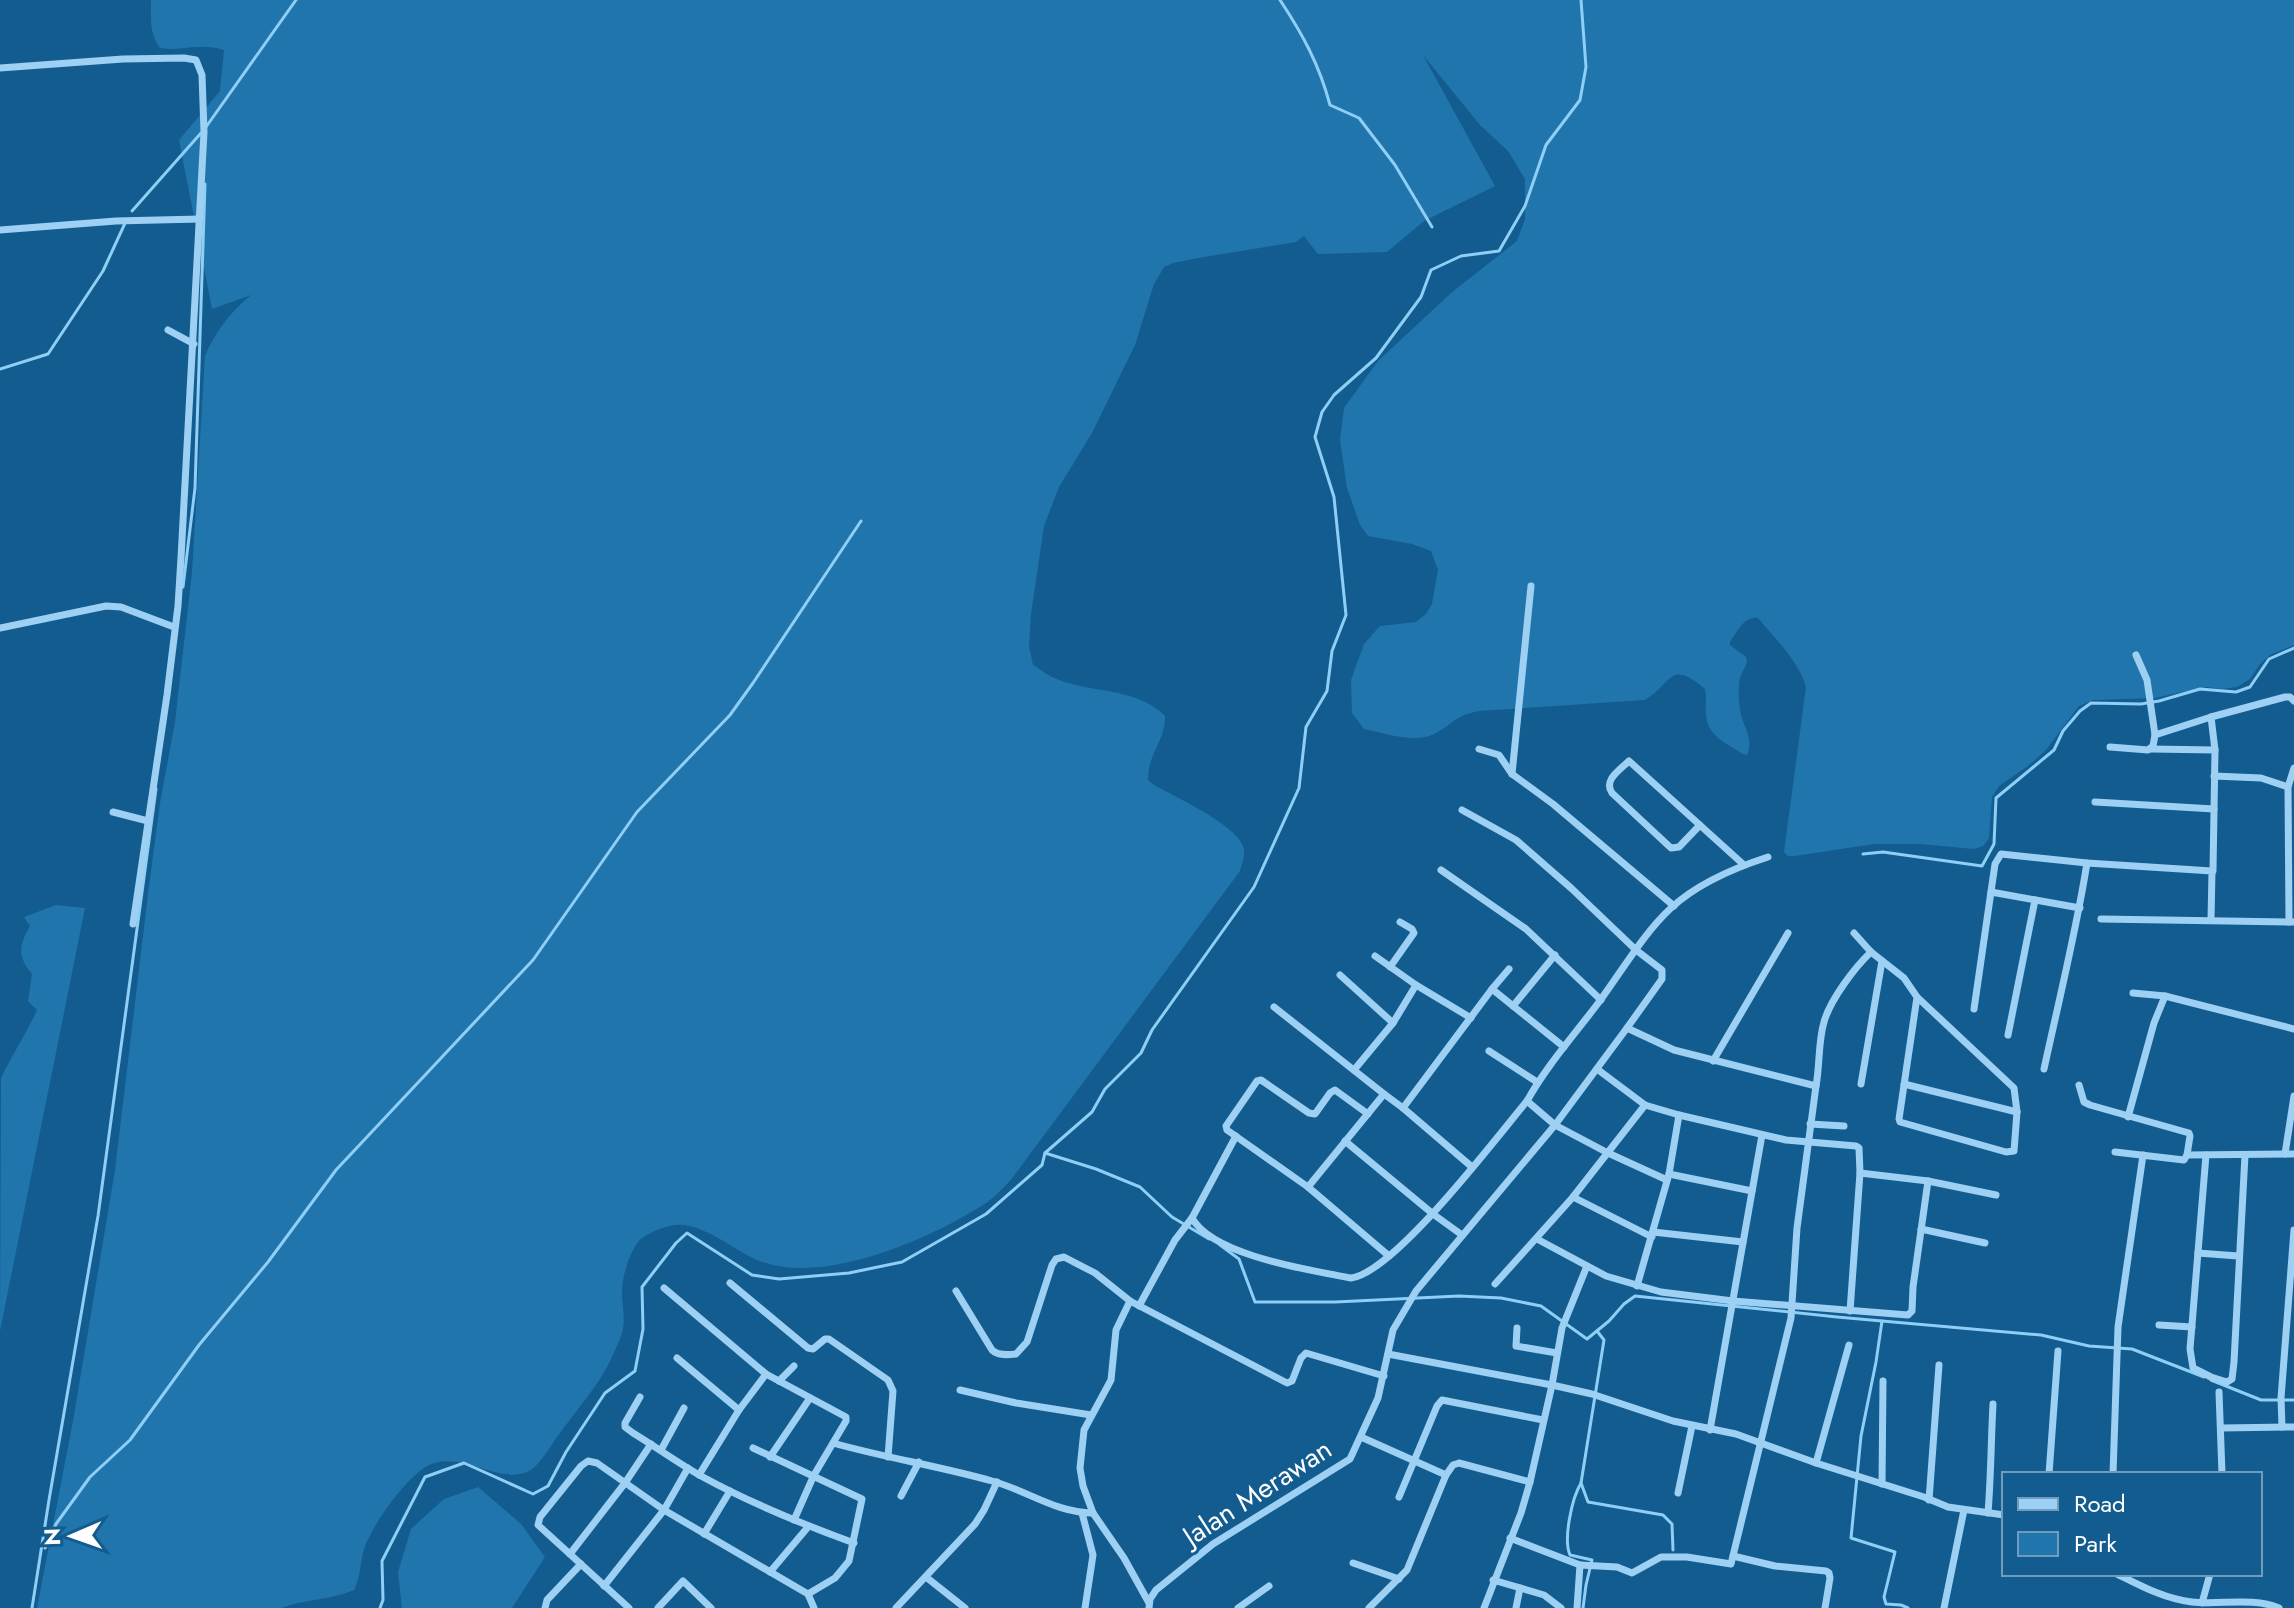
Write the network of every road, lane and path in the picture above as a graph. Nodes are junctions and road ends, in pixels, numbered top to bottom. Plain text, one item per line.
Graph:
1 (0, 68) edge
2 (200, 219) junction
3 (0, 230) edge
4 (168, 330) dead end
5 (194, 344) junction
6 (1531, 586) dead end
7 (174, 627) junction
8 (0, 628) edge
9 (2136, 655) dead end
10 (2294, 701) edge
11 (2211, 717) junction
12 (2155, 735) junction
13 (2110, 747) dead end
14 (1479, 749) dead end
15 (2151, 749) junction
16 (2215, 750) junction
17 (2294, 768) edge
18 (1512, 774) junction
19 (2214, 776) junction
20 (2288, 787) junction
21 (2095, 802) dead end
22 (2214, 809) junction
23 (1462, 810) dead end
24 (113, 812) dead end
25 (148, 821) junction
26 (1700, 825) junction
27 (2291, 833) edge
28 (1768, 857) dead end
29 (2087, 863) junction
30 (1744, 865) junction
31 (1441, 870) dead end
32 (2213, 871) junction
33 (1991, 892) junction
34 (2035, 900) junction
35 (1674, 906) junction
36 (2080, 908) junction
37 (2101, 919) dead end
38 (2211, 920) junction
39 (1400, 922) dead end
40 (2292, 922) edge
41 (133, 924) dead end
42 (1788, 933) dead end
43 (1854, 933) dead end
44 (1636, 950) junction
45 (1871, 952) junction
46 (1555, 955) junction
47 (1375, 956) dead end
48 (1882, 961) junction
49 (1390, 967) junction
50 (1509, 969) dead end
51 (1340, 975) dead end
52 (1416, 985) junction
53 (1492, 989) junction
54 (2133, 993) dead end
55 (2165, 996) junction
56 (1917, 997) junction
57 (1601, 1000) junction
58 (1513, 1006) junction
59 (1274, 1007) dead end
60 (1974, 1009) dead end
61 (1471, 1018) junction
62 (1393, 1023) junction
63 (1627, 1028) junction
64 (2294, 1029) edge
65 (2008, 1035) dead end
66 (1564, 1047) junction
67 (1489, 1051) dead end
68 (1713, 1061) junction
69 (1597, 1069) junction
70 (2044, 1069) dead end
71 (1354, 1070) junction
72 (1537, 1082) junction
73 (1861, 1084) dead end
74 (1904, 1084) junction
75 (2079, 1085) dead end
76 (1816, 1086) junction
77 (1384, 1094) junction
78 (2294, 1096) edge
79 (1527, 1101) junction
80 (1645, 1105) junction
81 (1403, 1108) junction
82 (2017, 1112) junction
83 (1368, 1114) junction
84 (1679, 1115) junction
85 (2128, 1117) junction
86 (1810, 1124) junction
87 (1555, 1125) junction
88 (1844, 1126) dead end
89 (1762, 1135) junction
90 (1236, 1136) junction
91 (1345, 1141) junction
92 (1808, 1143) junction
93 (2115, 1152) dead end
94 (1608, 1153) junction
95 (2290, 1154) edge
96 (2143, 1155) junction
97 (2187, 1155) junction
98 (2206, 1155) junction
99 (2245, 1155) junction
100 (1472, 1167) junction
101 (1860, 1173) junction
102 (1668, 1177) junction
103 (1928, 1181) junction
104 (1308, 1187) junction
105 (1752, 1191) junction
106 (1996, 1195) dead end
107 (1573, 1197) junction
108 (1433, 1214) junction
109 (1187, 1224) junction
110 (1921, 1229) junction
111 (2294, 1230) edge
112 (1462, 1235) junction
113 (1652, 1235) junction
114 (1537, 1239) junction
115 (1743, 1242) junction
116 (1985, 1243) dead end
117 (2198, 1253) junction
118 (1389, 1256) junction
119 (2238, 1256) junction
120 (1587, 1266) junction
121 (730, 1283) dead end
122 (1495, 1284) dead end
123 (1637, 1286) junction
124 (664, 1288) dead end
125 (956, 1291) dead end
126 (1130, 1301) junction
127 (1732, 1302) junction
128 (1139, 1306) junction
129 (1791, 1306) junction
130 (1850, 1311) junction
131 (2159, 1325) dead end
132 (2192, 1327) junction
133 (1517, 1328) dead end
134 (2290, 1328) edge
135 (1849, 1345) dead end
136 (2058, 1351) dead end
137 (1557, 1353) junction
138 (1388, 1354) junction
139 (677, 1358) dead end
140 (1939, 1365) dead end
141 (794, 1366) dead end
142 (766, 1374) junction
143 (1384, 1376) junction
144 (779, 1381) junction
145 (1883, 1381) dead end
146 (1552, 1385) junction
147 (960, 1390) dead end
148 (2219, 1392) dead end
149 (640, 1397) dead end
150 (810, 1398) junction
151 (1993, 1404) dead end
152 (684, 1408) dead end
153 (739, 1410) junction
154 (1091, 1415) junction
155 (1543, 1420) junction
156 (1692, 1426) junction
157 (2282, 1427) junction
158 (2294, 1427) edge
159 (2221, 1428) junction
160 (1710, 1430) junction
161 (1361, 1437) junction
162 (833, 1443) junction
163 (1761, 1443) junction
164 (651, 1444) junction
165 (753, 1448) dead end
166 (661, 1450) junction
167 (770, 1457) junction
168 (888, 1457) junction
169 (1414, 1461) junction
170 (919, 1462) junction
171 (1816, 1463) junction
172 (688, 1468) junction
173 (2049, 1472) edge
174 (2113, 1472) edge
175 (2222, 1472) edge
176 (699, 1475) junction
177 (814, 1475) junction
178 (1446, 1475) junction
179 (997, 1482) junction
180 (1530, 1482) junction
181 (625, 1483) junction
182 (1882, 1484) junction
183 (730, 1491) junction
184 (1678, 1493) dead end
185 (901, 1496) dead end
186 (1399, 1497) dead end
187 (1929, 1500) junction
188 (664, 1510) junction
189 (1964, 1510) junction
190 (1082, 1513) junction
191 (1093, 1513) junction
192 (1988, 1513) junction
193 (2002, 1515) edge
194 (794, 1520) junction
195 (808, 1527) junction
196 (704, 1534) junction
197 (1510, 1538) junction
198 (854, 1543) junction
199 (570, 1554) junction
200 (1733, 1556) junction
201 (1353, 1563) dead end
202 (581, 1564) junction
203 (1581, 1565) junction
204 (770, 1572) junction
205 (2121, 1576) edge
206 (2209, 1576) edge
207 (926, 1577) junction
208 (1399, 1579) junction
209 (1493, 1580) junction
210 (604, 1586) junction
211 (1269, 1586) dead end
212 (1520, 1588) junction
213 (808, 1594) junction
214 (2202, 1603) junction
215 (2174, 1604) edge
216 (1149, 1606) edge
217 (545, 1608) edge
218 (629, 1608) edge
219 (658, 1608) edge
220 (711, 1608) edge
221 (814, 1608) edge
222 (896, 1608) edge
223 (965, 1608) edge
224 (1085, 1608) edge
225 (1238, 1608) edge
226 (1369, 1608) edge
227 (1484, 1608) edge
228 (1516, 1608) edge
229 (1561, 1608) edge
230 (1577, 1608) edge
231 (1825, 1608) edge
232 (1944, 1608) edge
233 (2279, 1608) edge

1 - 2 street
2 - 3 street
2 - 5 street
4 - 5 street
5 - 7 street
6 - 18 street
7 - 8 street
7 - 25 street
9 - 12 street
10 - 11 street
11 - 12 street
11 - 16 street
12 - 15 street
13 - 15 street
14 - 18 street
15 - 16 street
16 - 19 street
17 - 20 street
18 - 35 street
19 - 20 street
19 - 22 street
20 - 27 street
21 - 22 street
22 - 32 street
23 - 44 street
24 - 25 street
25 - 41 street
26 - 26 street
26 - 30 street
27 - 40 street
28 - 30 street
29 - 32 street
29 - 33 street
29 - 36 street
30 - 35 street
31 - 46 street
32 - 38 street
33 - 34 street
33 - 60 street
34 - 36 street
34 - 65 street
35 - 44 street
36 - 70 street
37 - 38 street
38 - 40 street
39 - 49 street
42 - 68 street
43 - 45 street
44 - 57 street
44 - 63 street, Jalan Merawan
45 - 48 street
45 - 76 street
46 - 57 street
46 - 58 street
47 - 49 street
48 - 56 street
48 - 73 street
49 - 52 street
50 - 53 street
51 - 62 street
52 - 61 street
52 - 62 street
53 - 58 street
53 - 61 street
54 - 55 street
55 - 64 street
55 - 85 street
56 - 74 street
56 - 82 street
57 - 66 street
58 - 66 street
59 - 71 street
61 - 81 street
62 - 71 street
63 - 68 street
63 - 69 street, Jalan Merawan
66 - 72 street
67 - 72 street
68 - 76 street
69 - 80 street
69 - 87 street, Jalan Merawan
71 - 77 street
72 - 79 street
74 - 82 street
74 - 82 street
75 - 85 street
76 - 86 street
77 - 81 street
77 - 83 street
78 - 95 street
79 - 87 street
79 - 100 street
80 - 84 street
80 - 94 street
81 - 100 street
83 - 90 street
83 - 91 street
84 - 89 street
84 - 102 street
85 - 97 street
86 - 88 street
86 - 92 street
87 - 94 street
87 - 112 street, Jalan Merawan
89 - 92 street
89 - 105 street
90 - 104 street
90 - 109 street
91 - 104 street
91 - 108 street
92 - 101 street
92 - 129 street
93 - 96 street
94 - 102 street
94 - 107 street
95 - 99 street
96 - 97 street
96 - 174 street
97 - 98 street
98 - 99 street
98 - 117 street
99 - 119 street
100 - 108 street
101 - 103 street
101 - 130 street
102 - 105 street
102 - 113 street
103 - 106 street
103 - 110 street
104 - 118 street
105 - 115 street
107 - 113 street
107 - 114 street
108 - 112 street
108 - 118 street
109 - 118 street
109 - 128 street
110 - 116 street
110 - 130 street
111 - 134 street
112 - 138 street, Jalan Merawan
113 - 115 street
113 - 123 street
114 - 120 street
114 - 122 street
115 - 127 street
117 - 119 street
117 - 132 street
119 - 132 street
120 - 123 street
120 - 137 street
121 - 168 street
123 - 127 street
124 - 142 street
125 - 126 street
126 - 128 street
126 - 154 street
127 - 129 street
127 - 160 street
128 - 143 street
129 - 130 street
129 - 163 street
131 - 132 street
133 - 137 street
134 - 157 street
135 - 171 street
136 - 173 street
137 - 146 street
138 - 143 street, Jalan Merawan
138 - 146 street
139 - 153 street
140 - 187 street
141 - 144 street
142 - 144 street
142 - 153 street
143 - 161 street, Jalan Merawan
144 - 150 street
145 - 182 street
146 - 155 street
146 - 156 street
147 - 154 street
148 - 159 street
149 - 164 street
150 - 162 street
150 - 167 street
151 - 192 street
152 - 166 street
153 - 176 street
154 - 191 street
155 - 169 street
155 - 180 street
156 - 160 street
156 - 184 street
157 - 158 street
157 - 159 street
159 - 175 street
160 - 163 street
161 - 169 street
161 - 216 street, Jalan Merawan
162 - 168 street
162 - 177 street
163 - 171 street
163 - 200 street
164 - 166 street
164 - 181 street
165 - 167 street
166 - 172 street
167 - 177 street
168 - 170 street
169 - 178 street
169 - 186 street
170 - 179 street
170 - 185 street
171 - 182 street
172 - 176 street
172 - 188 street
176 - 183 street
177 - 194 street
177 - 198 street
178 - 180 street
178 - 208 street
179 - 190 street
179 - 207 street
180 - 197 street
181 - 188 street
181 - 199 street
181 - 199 street
182 - 187 street
183 - 194 street
183 - 196 street
187 - 189 street
188 - 196 street
188 - 210 street
189 - 192 street
189 - 232 street
190 - 191 street
190 - 224 street
191 - 216 street
192 - 193 street
194 - 195 street
195 - 198 street
195 - 204 street
196 - 204 street
197 - 203 street
197 - 209 street
198 - 213 street
199 - 202 street
200 - 203 street
200 - 231 street
201 - 208 street
202 - 210 street
202 - 217 street
203 - 230 street
204 - 213 street
205 - 215 street
206 - 214 street
207 - 222 street
207 - 223 street
208 - 226 street
209 - 212 street
209 - 227 street
210 - 218 street
211 - 225 street
212 - 228 street
212 - 229 street
213 - 221 street
214 - 215 street
214 - 233 street
219 - 220 street

